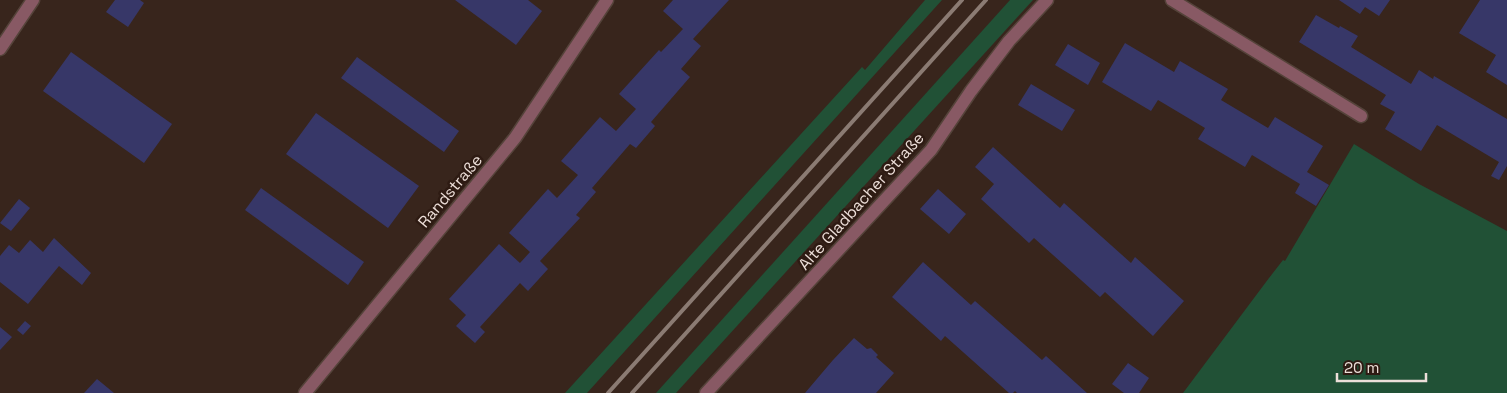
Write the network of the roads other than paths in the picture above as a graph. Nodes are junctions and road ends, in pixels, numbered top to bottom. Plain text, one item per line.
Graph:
1 (33, 0) edge
2 (608, 0) edge
3 (1047, 0) edge
4 (1172, 0) edge
5 (0, 48) edge
6 (1361, 116) dead end
7 (305, 393) edge
8 (706, 393) edge

1 - 5 street
2 - 7 street, Randstraße
3 - 8 street, Alte Gladbacher Straße
4 - 6 street

